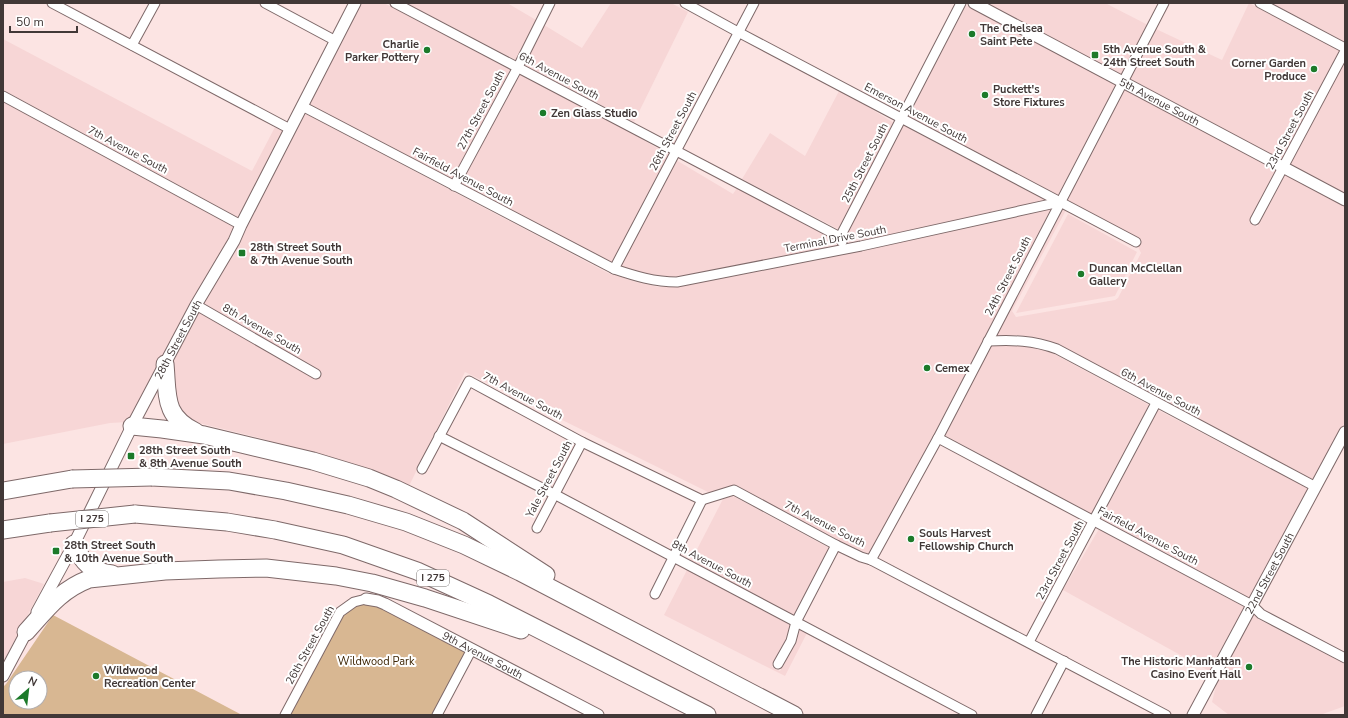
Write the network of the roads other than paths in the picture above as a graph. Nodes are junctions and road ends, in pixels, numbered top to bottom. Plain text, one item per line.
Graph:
1 (52, 3) edge
2 (155, 3) edge
3 (265, 3) edge
4 (355, 3) edge
5 (395, 3) edge
6 (550, 3) edge
7 (686, 3) edge
8 (754, 3) edge
9 (961, 3) edge
10 (974, 3) edge
11 (1164, 3) edge
12 (1260, 3) edge
13 (738, 32) junction
14 (336, 41) junction
15 (132, 46) junction
16 (1345, 49) edge
17 (518, 67) junction
18 (1123, 82) junction
19 (3, 96) edge
20 (302, 106) junction
21 (901, 118) junction
22 (290, 129) junction
23 (676, 150) junction
24 (1283, 167) junction
25 (454, 186) junction
26 (1345, 200) edge
27 (1060, 202) junction
28 (1255, 220) dead end
29 (241, 224) junction
30 (840, 236) junction
31 (1136, 242) dead end
32 (844, 249) junction
33 (614, 269) junction
34 (196, 305) junction
35 (988, 341) junction
36 (165, 364) junction
37 (316, 374) dead end
38 (1156, 403) junction
39 (132, 426) junction
40 (1345, 432) edge
41 (204, 435) junction
42 (440, 436) junction
43 (938, 438) junction
44 (582, 442) junction
45 (422, 469) dead end
46 (1316, 487) junction
47 (3, 491) edge
48 (554, 494) junction
49 (702, 500) junction
50 (1094, 521) junction
51 (537, 528) dead end
52 (3, 530) edge
53 (74, 544) junction
54 (836, 545) junction
55 (673, 557) junction
56 (871, 560) junction
57 (119, 575) junction
58 (655, 594) dead end
59 (366, 599) joint
60 (1252, 605) junction
61 (796, 622) junction
62 (633, 631) junction
63 (26, 632) junction
64 (1029, 642) junction
65 (472, 649) junction
66 (586, 653) junction
67 (1345, 658) edge
68 (1064, 661) junction
69 (778, 664) dead end
70 (3, 676) edge
71 (595, 714) edge
72 (284, 715) edge
73 (438, 715) edge
74 (706, 715) edge
75 (794, 715) edge
76 (972, 715) edge
77 (1036, 715) edge
78 (1166, 715) edge
79 (1193, 715) edge

1 - 15 street
2 - 15 street
3 - 14 street
4 - 14 street, 28th Street South
5 - 17 street, 6th Avenue South
6 - 17 street, 27th Street South
7 - 13 street, Emerson Avenue South
8 - 13 street, 26th Street South
9 - 21 street, 25th Street South
10 - 18 street, 5th Avenue South
11 - 18 street, 24th Street South
12 - 16 street
13 - 21 street, Emerson Avenue South
13 - 23 street, 26th Street South
14 - 20 street, 28th Street South
15 - 22 street
16 - 24 street, 23rd Street South
17 - 23 street, 6th Avenue South
17 - 25 street, 27th Street South
18 - 24 street, 5th Avenue South
18 - 27 street, 24th Street South
19 - 29 street, 7th Avenue South
20 - 22 street, 28th Street South
20 - 25 street, Fairfield Avenue South
21 - 27 street, Emerson Avenue South
21 - 30 street, 25th Street South
22 - 29 street, 28th Street South
23 - 30 street, 6th Avenue South
23 - 33 street, 26th Street South
24 - 26 street, 5th Avenue South
24 - 28 street, 23rd Street South
25 - 33 street, Fairfield Avenue South
27 - 31 street, Emerson Avenue South
27 - 32 street, Terminal Drive South
27 - 35 street, 24th Street South
29 - 34 street, 28th Street South
30 - 32 street
32 - 33 street, Terminal Drive South
34 - 36 street, 28th Street South
34 - 37 street, 8th Avenue South
35 - 38 street, 6th Avenue South
35 - 43 street, 24th Street South
36 - 39 street, 28th Street South
36 - 41 highway
38 - 46 street, 6th Avenue South
38 - 50 street, 23rd Street South
39 - 41 highway
39 - 53 street, 28th Street South
40 - 46 street, 22nd Street South
41 - 62 highway
42 - 44 street, 7th Avenue South
42 - 45 street
42 - 48 street, 8th Avenue South
43 - 50 street, Fairfield Avenue South
43 - 56 street, 24th Street South
44 - 48 street, Yale Street South
44 - 49 street, 7th Avenue South
46 - 60 street, 22nd Street South
47 - 62 highway, bridge
48 - 51 street, Yale Street South
48 - 55 street, 8th Avenue South
49 - 54 street, 7th Avenue South
49 - 55 street
50 - 60 street, Fairfield Avenue South
50 - 64 street, 23rd Street South
52 - 66 highway, I 275, bridge
53 - 57 highway
53 - 63 street, 28th Street South
54 - 56 street, 7th Avenue South
54 - 61 street
55 - 58 street
55 - 61 street, 8th Avenue South
56 - 64 street, 7th Avenue South
57 - 63 highway
57 - 66 highway
59 - 65 street, 9th Avenue South
59 - 72 street, 26th Street South
60 - 67 street, Fairfield Avenue South
60 - 79 street, 22nd Street South
61 - 69 street
61 - 76 street, 8th Avenue South
62 - 75 highway
63 - 70 street, 28th Street South
64 - 68 street, 7th Avenue South
65 - 71 street, 9th Avenue South
65 - 73 street
66 - 74 highway, I 275
68 - 77 street
68 - 78 street, 7th Avenue South

